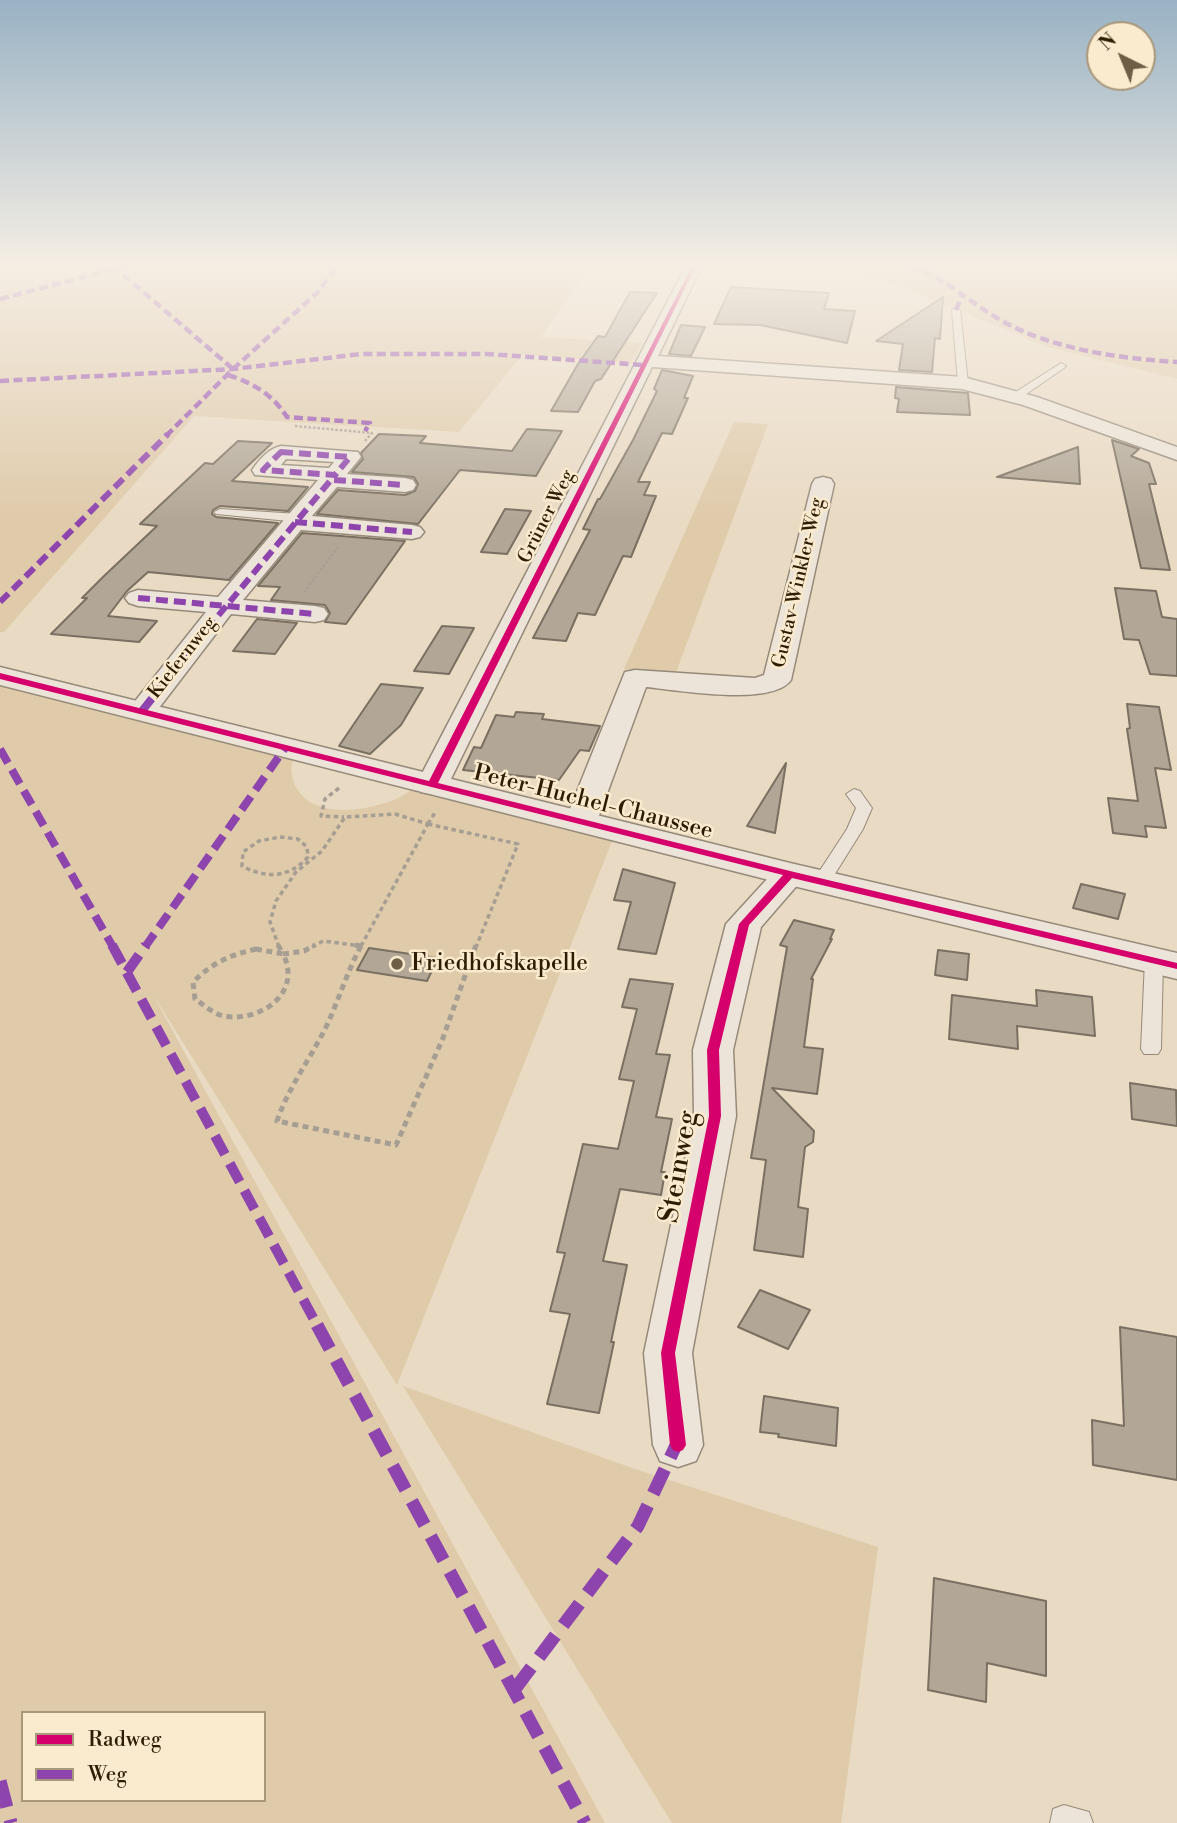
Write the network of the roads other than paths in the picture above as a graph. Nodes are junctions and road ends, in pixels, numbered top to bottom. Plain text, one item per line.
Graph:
1 (652, 351) edge
2 (960, 351) edge
3 (647, 361) junction
4 (1061, 366) dead end
5 (963, 383) junction
6 (1015, 397) junction
7 (1177, 454) edge
8 (823, 484) dead end
9 (405, 485) dead end
10 (220, 512) dead end
11 (297, 520) junction
12 (412, 532) dead end
13 (138, 598) dead end
14 (225, 605) junction
15 (315, 614) dead end
16 (0, 676) edge
17 (142, 711) junction
18 (440, 787) junction
19 (853, 794) dead end
20 (581, 821) junction
21 (806, 877) junction
22 (1165, 963) edge
23 (1151, 1049) dead end
24 (678, 1445) dead end

1 - 3 street, Grüner Weg
2 - 5 lane
3 - 5 street
3 - 18 street, Grüner Weg
4 - 6 lane
5 - 6 street
6 - 7 street
8 - 20 street, Gustav-Winkler-Weg
9 - 11 street, Kiefernweg
10 - 11 lane
11 - 12 street
11 - 14 street, Kiefernweg
13 - 14 street, Kiefernweg
14 - 15 street, Kiefernweg
14 - 17 street, Kiefernweg
16 - 17 street, Peter-Huchel-Chaussee
17 - 18 street, Peter-Huchel-Chaussee
18 - 20 street, Peter-Huchel-Chaussee
19 - 21 lane
20 - 21 street, Peter-Huchel-Chaussee
21 - 22 street, Peter-Huchel-Chaussee
21 - 24 street, Steinweg
22 - 23 lane

